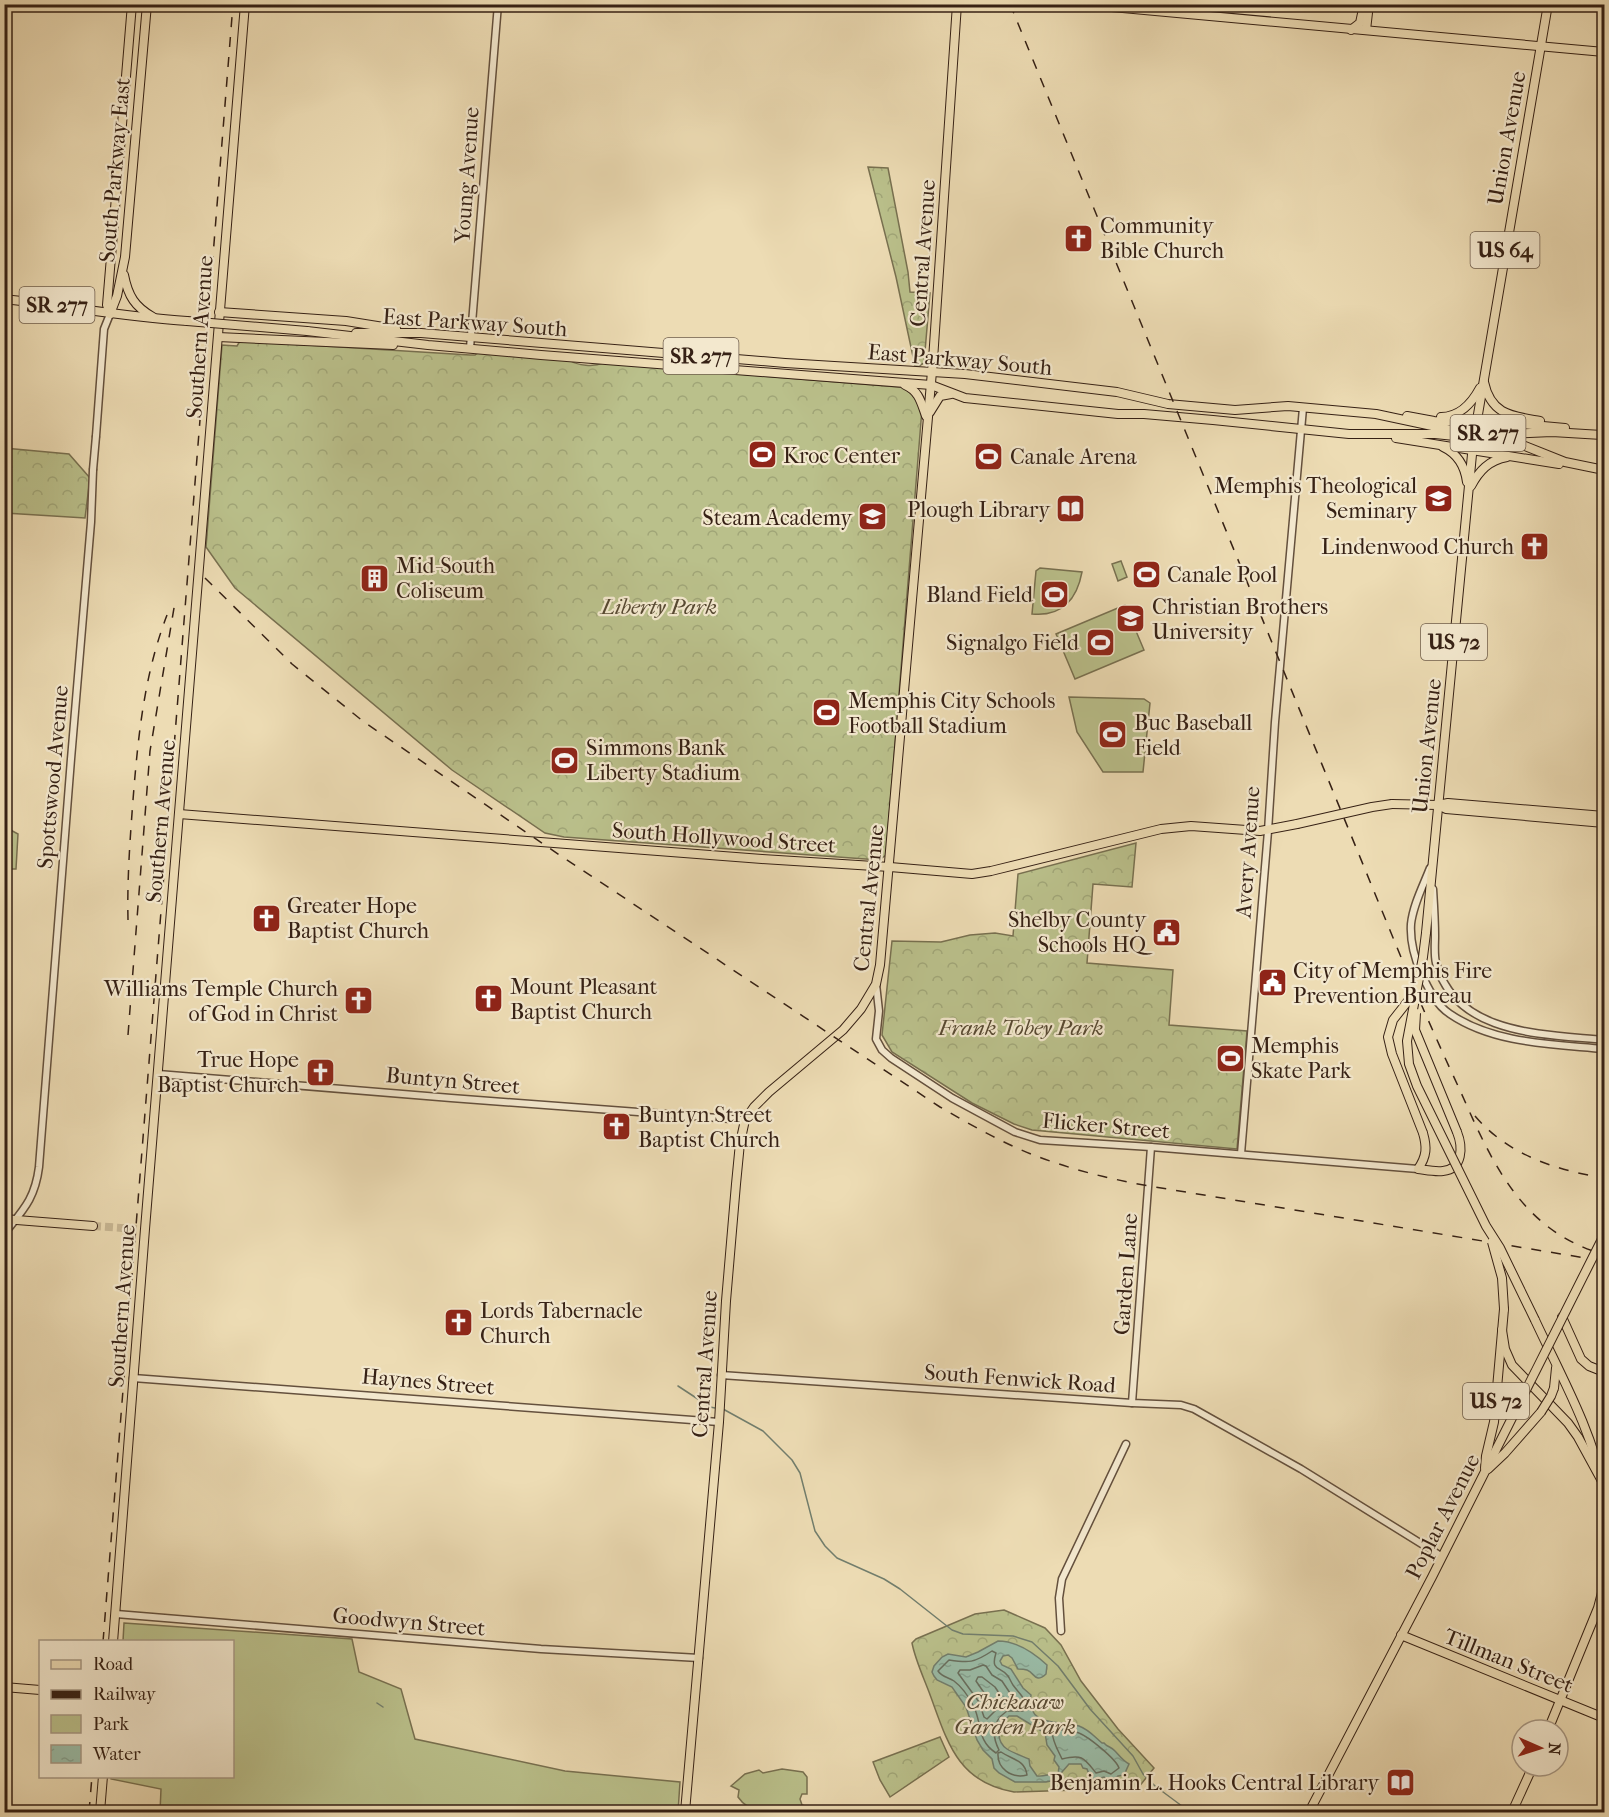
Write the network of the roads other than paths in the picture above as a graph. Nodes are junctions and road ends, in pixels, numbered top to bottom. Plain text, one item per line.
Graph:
1 (132, 4) edge
2 (147, 4) edge
3 (245, 4) edge
4 (498, 4) edge
5 (957, 4) edge
6 (1079, 4) edge
7 (1366, 4) edge
8 (1548, 4) edge
9 (1351, 30) junction
10 (1366, 30) junction
11 (1541, 45) junction
12 (1605, 52) edge
13 (120, 152) junction
14 (134, 153) junction
15 (123, 273) junction
16 (4, 300) edge
17 (219, 312) junction
18 (110, 314) junction
19 (157, 319) junction
20 (309, 332) junction
21 (421, 333) junction
22 (218, 337) junction
23 (471, 337) junction
24 (428, 345) junction
25 (470, 348) junction
26 (932, 371) junction
27 (1483, 381) junction
28 (901, 383) junction
29 (931, 385) junction
30 (953, 393) junction
31 (1303, 408) junction
32 (1376, 414) junction
33 (1407, 416) junction
34 (927, 419) junction
35 (1476, 424) junction
36 (1301, 430) junction
37 (1579, 430) junction
38 (1374, 434) junction
39 (1603, 435) edge
40 (1439, 445) junction
41 (1473, 447) junction
42 (1511, 456) junction
43 (1582, 466) junction
44 (1605, 470) edge
45 (1469, 490) junction
46 (1438, 805) junction
47 (179, 814) junction
48 (1605, 816) edge
49 (1605, 823) edge
50 (1268, 831) junction
51 (1431, 865) junction
52 (890, 867) junction
53 (876, 984) junction
54 (1416, 991) junction
55 (1472, 1012) junction
56 (1467, 1023) junction
57 (1552, 1034) junction
58 (1605, 1040) edge
59 (1551, 1044) junction
60 (1605, 1049) edge
61 (158, 1074) junction
62 (745, 1120) junction
63 (1151, 1147) junction
64 (1240, 1154) junction
65 (1418, 1169) junction
66 (4, 1219) edge
67 (16, 1220) junction
68 (93, 1226) tunnel mouth
69 (1486, 1226) junction
70 (4, 1234) edge
71 (1605, 1235) edge
72 (1562, 1317) junction
73 (1502, 1330) junction
74 (1556, 1366) junction
75 (1605, 1372) edge
76 (722, 1375) junction
77 (133, 1377) junction
78 (1132, 1403) junction
79 (719, 1422) junction
80 (1126, 1444) dead end
81 (1485, 1472) junction
82 (1602, 1481) junction
83 (1605, 1491) edge
84 (1441, 1556) junction
85 (1605, 1585) edge
86 (116, 1614) junction
87 (1061, 1631) dead end
88 (1401, 1635) junction
89 (113, 1640) edge
90 (699, 1658) junction
91 (4, 1687) edge
92 (39, 1690) edge
93 (1561, 1701) junction
94 (1553, 1718) edge
95 (1605, 1718) edge
96 (103, 1778) edge
97 (1528, 1778) edge
98 (100, 1812) edge
99 (686, 1812) edge
100 (1309, 1812) edge
101 (1512, 1812) edge

1 - 13 main road, South Parkway East
2 - 14 main road, South Parkway East
3 - 17 main road, Southern Avenue
4 - 23 street, Young Avenue
5 - 26 main road, Central Avenue
6 - 9 main road
7 - 9 main road
7 - 10 main road
8 - 11 main road, Union Avenue / US 64
9 - 10 main road
10 - 11 main road
11 - 12 main road
11 - 27 main road, Union Avenue / US 64
13 - 14 main road
13 - 18 main road, South Parkway East
14 - 15 main road, South Parkway East
15 - 18 main road, South Parkway East
15 - 19 main road
16 - 18 main road, SR 277
17 - 21 main road
17 - 22 main road, Southern Avenue
18 - 19 main road, East Parkway South / SR 277
18 - 67 street, Spottswood Avenue, bridge
19 - 20 main road, East Parkway South / SR 277, bridge
20 - 21 main road, East Parkway South / SR 277
20 - 24 main road, East Parkway South / SR 277
21 - 23 main road, East Parkway South / SR 277
22 - 24 main road
22 - 47 main road, Southern Avenue
23 - 25 street, Young Avenue
23 - 26 main road, East Parkway South / SR 277
24 - 25 main road, East Parkway South / SR 277
25 - 28 main road, East Parkway South / SR 277
26 - 29 main road, Central Avenue
26 - 31 main road, East Parkway South / SR 277
27 - 33 main road
27 - 35 main road, Union Avenue / US 64
27 - 37 main road, US 64
28 - 29 main road, East Parkway South / SR 277
28 - 34 main road
29 - 30 main road, East Parkway South / SR 277
29 - 34 main road, Central Avenue
30 - 34 main road
30 - 36 main road, East Parkway South / SR 277
31 - 32 main road, East Parkway South / SR 277
31 - 36 street, Avery Avenue
32 - 33 main road
32 - 39 main road, East Parkway South / SR 277
33 - 35 main road
34 - 52 main road, Central Avenue
35 - 37 main road
35 - 41 main road, Union Avenue / US 64, bridge
36 - 38 main road, East Parkway South / SR 277
36 - 50 street, Avery Avenue
37 - 39 main road, US 64
38 - 40 main road
38 - 43 main road, East Parkway South
40 - 41 main road
40 - 45 main road
41 - 42 main road
41 - 45 main road, Union Avenue / US 72
42 - 43 main road
42 - 45 main road
43 - 44 main road
45 - 46 main road, Union Avenue / US 72
46 - 48 main road
46 - 49 main road
46 - 50 main road, South Hollywood Street, bridge
46 - 51 main road, Union Avenue / US 72
47 - 52 main road, South Hollywood Street
47 - 61 main road, Southern Avenue
50 - 52 main road, South Hollywood Street
50 - 64 street, Avery Avenue
51 - 54 main road, Union Avenue / US 72, bridge
51 - 55 street
51 - 56 street
52 - 53 main road, Central Avenue
53 - 62 main road, Central Avenue
53 - 63 street, Flicker Street
54 - 65 main road, bridge
54 - 65 main road, bridge
54 - 69 main road, Union Avenue / US 72, bridge
55 - 56 street
55 - 57 street
56 - 59 street
57 - 58 street
57 - 59 street
59 - 60 street
61 - 62 street, Buntyn Street
61 - 77 main road, Southern Avenue
62 - 76 main road, Central Avenue
63 - 64 street, Flicker Street
63 - 78 street, Garden Lane
64 - 65 street, Flicker Street
66 - 67 main road
67 - 68 main road
67 - 70 street, Spottswood Avenue
69 - 73 main road, Union Avenue / US 72, bridge
69 - 74 main road, Union Avenue / US 72, bridge
71 - 72 main road, Poplar Avenue, bridge
72 - 75 main road
72 - 81 main road, Poplar Avenue, bridge
73 - 81 main road, US 72
73 - 82 main road
74 - 81 main road, US 72, bridge
74 - 82 main road, Union Avenue
76 - 78 street, South Fenwick Road
76 - 79 main road, Central Avenue
77 - 79 street, Haynes Street
77 - 86 main road, Southern Avenue
78 - 84 street, South Fenwick Road
79 - 90 main road, Central Avenue
80 - 87 street
81 - 84 main road, Poplar Avenue / US 72
82 - 83 main road
84 - 88 main road, Poplar Avenue / US 72
85 - 93 main road
86 - 89 main road, Southern Avenue
86 - 90 street, Goodwyn Street
88 - 93 main road, Tillman Street
88 - 100 main road, Poplar Avenue / US 72
90 - 99 main road, Central Avenue
91 - 92 main road
93 - 94 main road
93 - 95 main road, Tillman Street
96 - 98 main road
97 - 101 main road

